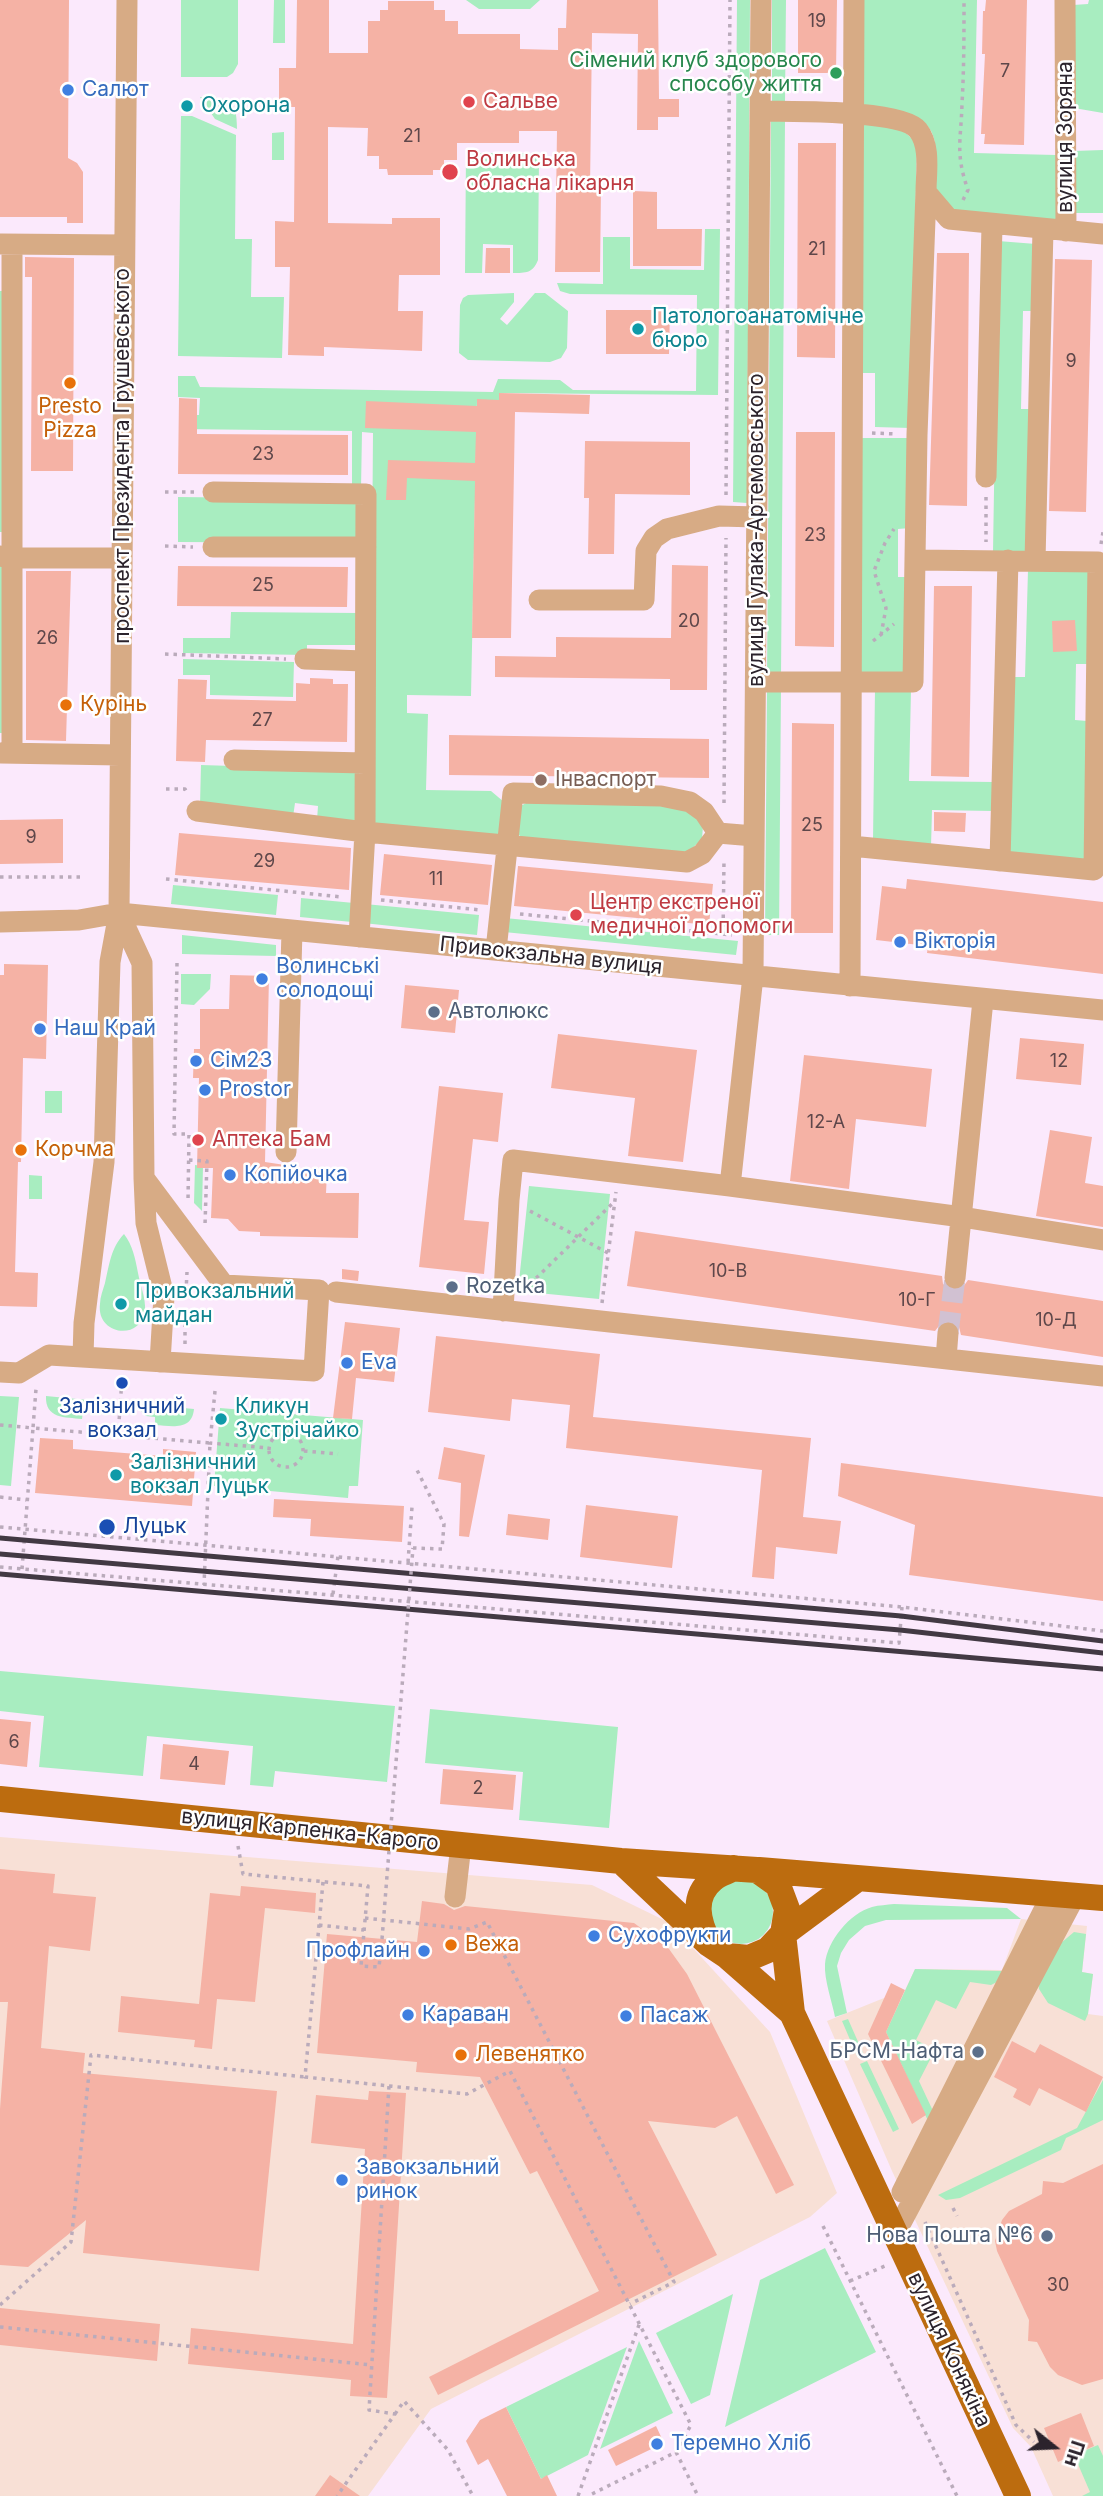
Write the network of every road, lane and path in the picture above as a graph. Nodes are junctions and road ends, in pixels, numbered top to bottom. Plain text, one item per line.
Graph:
1 (127, 0) edge
2 (730, 0) edge
3 (761, 0) edge
4 (854, 0) edge
5 (964, 0) edge
6 (1065, 0) edge
7 (760, 111) junction
8 (854, 113) junction
9 (926, 192) junction
10 (960, 205) dead end
11 (992, 225) junction
12 (1043, 229) junction
13 (1066, 231) junction
14 (1103, 234) edge
15 (6, 244) edge
16 (124, 245) junction
17 (852, 432) junction
18 (917, 435) junction
19 (986, 477) joint
20 (164, 492) dead end
21 (213, 492) joint
22 (916, 507) junction
23 (726, 516) junction
24 (757, 517) junction
25 (165, 547) dead end
26 (213, 547) joint
27 (366, 547) junction
28 (5, 557) edge
29 (122, 558) junction
30 (915, 559) junction
31 (986, 560) junction
32 (1008, 561) junction
33 (1035, 561) junction
34 (539, 600) dead end
35 (915, 603) junction
36 (881, 635) junction
37 (852, 650) junction
38 (165, 654) dead end
39 (305, 659) joint
40 (365, 661) junction
41 (755, 682) junction
42 (851, 682) junction
43 (6, 753) edge
44 (120, 755) junction
45 (234, 760) dead end
46 (365, 763) junction
47 (197, 811) dead end
48 (365, 832) junction
49 (721, 834) junction
50 (754, 836) junction
51 (508, 846) junction
52 (851, 846) junction
53 (1000, 861) junction
54 (0, 877) edge
55 (80, 877) dead end
56 (166, 879) dead end
57 (361, 898) junction
58 (500, 912) junction
59 (119, 913) junction
60 (0, 922) edge
61 (292, 930) junction
62 (723, 934) junction
63 (359, 937) junction
64 (754, 938) junction
65 (496, 950) junction
66 (177, 963) dead end
67 (753, 976) junction
68 (850, 986) junction
69 (983, 1000) junction
70 (1103, 1010) edge
71 (286, 1152) dead end
72 (189, 1160) junction
73 (619, 1173) junction
74 (144, 1178) junction
75 (730, 1186) junction
76 (509, 1200) junction
77 (615, 1201) junction
78 (188, 1206) dead end
79 (962, 1217) junction
80 (205, 1225) dead end
81 (578, 1237) junction
82 (1103, 1240) edge
83 (608, 1253) junction
84 (955, 1278) tunnel mouth
85 (336, 1292) dead end
86 (602, 1305) dead end
87 (503, 1311) junction
88 (948, 1333) tunnel mouth
89 (83, 1357) junction
90 (946, 1359) junction
91 (123, 1360) junction
92 (160, 1362) junction
93 (0, 1372) edge
94 (1103, 1376) edge
95 (36, 1389) dead end
96 (215, 1391) dead end
97 (0, 1425) edge
98 (33, 1428) junction
99 (118, 1436) junction
100 (210, 1443) junction
101 (268, 1448) junction
102 (304, 1451) junction
103 (338, 1454) dead end
104 (415, 1466) dead end
105 (0, 1497) edge
106 (26, 1500) junction
107 (412, 1507) dead end
108 (0, 1527) edge
109 (24, 1530) junction
110 (206, 1544) junction
111 (338, 1556) junction
112 (408, 1562) junction
113 (0, 1567) edge
114 (22, 1569) junction
115 (204, 1585) junction
116 (333, 1594) junction
117 (902, 1607) junction
118 (1103, 1631) edge
119 (0, 1799) edge
120 (234, 1821) junction
121 (461, 1845) junction
122 (621, 1861) junction
123 (745, 1869) junction
124 (857, 1879) junction
125 (323, 1882) junction
126 (1063, 1895) junction
127 (455, 1896) dead end
128 (1103, 1898) edge
129 (365, 1917) junction
130 (319, 1926) junction
131 (364, 1930) junction
132 (782, 1934) junction
133 (1025, 1947) junction
134 (1047, 1949) junction
135 (718, 1950) junction
136 (792, 2013) junction
137 (305, 2077) junction
138 (389, 2086) junction
139 (953, 2208) dead end
140 (957, 2216) dead end
141 (924, 2221) dead end
142 (823, 2226) dead end
143 (892, 2226) junction
144 (630, 2304) junction
145 (0, 2305) edge
146 (640, 2322) junction
147 (0, 2327) edge
148 (372, 2365) junction
149 (395, 2414) junction
150 (1034, 2442) dead end
151 (676, 2452) junction
152 (337, 2496) edge
153 (473, 2496) edge
154 (578, 2496) edge
155 (588, 2496) edge
156 (698, 2496) edge
157 (957, 2496) edge
158 (1018, 2496) edge

1 - 16 street, проспект Президента Грушевського
2 - 23 path
3 - 7 street, вулиця Гулака-Артемовського
4 - 8 street
5 - 10 path
6 - 13 street, вулиця Зоряна
7 - 8 street
7 - 24 street, вулиця Гулака-Артемовського
8 - 9 street
8 - 17 street
9 - 11 street, вулиця Зоряна
9 - 18 street
11 - 12 street, вулиця Зоряна
11 - 19 street
12 - 13 street, вулиця Зоряна
12 - 33 street
13 - 14 street
15 - 16 street
15 - 28 street
16 - 29 street, проспект Президента Грушевського
17 - 18 path
17 - 37 street
18 - 22 street
19 - 31 path
20 - 21 path
21 - 27 street
22 - 30 street
22 - 36 path
23 - 24 street
23 - 34 street
23 - 49 path
24 - 41 street, вулиця Гулака-Артемовського
25 - 26 path
26 - 27 street
27 - 40 street
28 - 29 street
28 - 43 street
29 - 44 street, проспект Президента Грушевського
30 - 31 street
30 - 35 street
31 - 32 street
32 - 33 street
32 - 53 street
33 - 53 street
35 - 36 path
35 - 42 street
36 - 37 path
37 - 42 street
38 - 39 path
39 - 40 street
40 - 46 street
41 - 42 street
41 - 50 street, вулиця Гулака-Артемовського
42 - 52 street
43 - 44 street
44 - 59 street, проспект Президента Грушевського
45 - 46 street
46 - 48 street
47 - 48 street
48 - 51 street
48 - 57 street
49 - 50 street
49 - 51 street
49 - 51 street
49 - 62 path
50 - 64 street, вулиця Гулака-Артемовського
51 - 58 street
52 - 53 street
52 - 68 street
54 - 55 path
56 - 57 path
57 - 58 path
57 - 63 street
58 - 62 path
58 - 65 street
59 - 60 street, Привокзальна вулиця
59 - 61 street, Привокзальна вулиця
59 - 74 street
59 - 89 street
61 - 63 street, Привокзальна вулиця
61 - 71 street
62 - 64 path
63 - 65 street, Привокзальна вулиця
64 - 67 street, вулиця Гулака-Артемовського
65 - 67 street, Привокзальна вулиця
66 - 72 path
67 - 68 street, Привокзальна вулиця
67 - 75 street, вулиця Гулака-Артемовського
68 - 69 street, Привокзальна вулиця
69 - 70 street, Привокзальна вулиця
69 - 79 street
72 - 78 path
72 - 80 path
73 - 75 street
73 - 76 street
73 - 77 path
74 - 92 street
74 - 92 street
75 - 79 street
76 - 81 path
76 - 87 street
77 - 81 path
77 - 83 path
79 - 82 street
79 - 84 street
81 - 83 path
81 - 87 path
83 - 86 path
85 - 87 street
87 - 90 street
88 - 90 street
89 - 91 street
89 - 93 street
90 - 94 street
91 - 92 street
91 - 99 path
95 - 98 path
96 - 100 path
97 - 98 path
98 - 99 path
98 - 106 path
99 - 100 path
100 - 101 path
100 - 110 path
101 - 102 path
101 - 102 path
102 - 103 path
104 - 131 path, bridge
105 - 106 path
106 - 109 path
107 - 112 path
108 - 109 path
109 - 110 path
109 - 114 path
110 - 111 path
110 - 115 path
111 - 112 path
111 - 116 path
112 - 117 path
113 - 114 path
114 - 115 path
115 - 116 path
116 - 117 path
117 - 118 path
119 - 120 main road, вулиця Карпенка-Карого
120 - 121 main road, вулиця Карпенка-Карого
120 - 125 path
121 - 122 main road, вулиця Карпенка-Карого
121 - 127 street
122 - 123 main road, вулиця Карпенка-Карого
122 - 135 main road
123 - 124 main road, вулиця Карпенка-Карого
123 - 132 main road
123 - 135 main road
124 - 126 main road
124 - 132 main road
125 - 129 path
125 - 130 path
126 - 128 main road
126 - 133 street
126 - 134 street
129 - 131 path
129 - 144 path
130 - 131 path
130 - 137 path
132 - 135 main road
132 - 136 main road
133 - 134 street
133 - 143 street
134 - 143 street
135 - 136 main road
136 - 143 main road, вулиця Конякіна
137 - 138 path
137 - 145 path
138 - 144 path
138 - 148 path
139 - 140 path
141 - 150 path
142 - 157 path
143 - 158 main road, вулиця Конякіна
144 - 146 path
146 - 151 path
146 - 154 path
147 - 148 path
148 - 149 path
149 - 152 path
149 - 153 path
151 - 155 path
151 - 156 path

